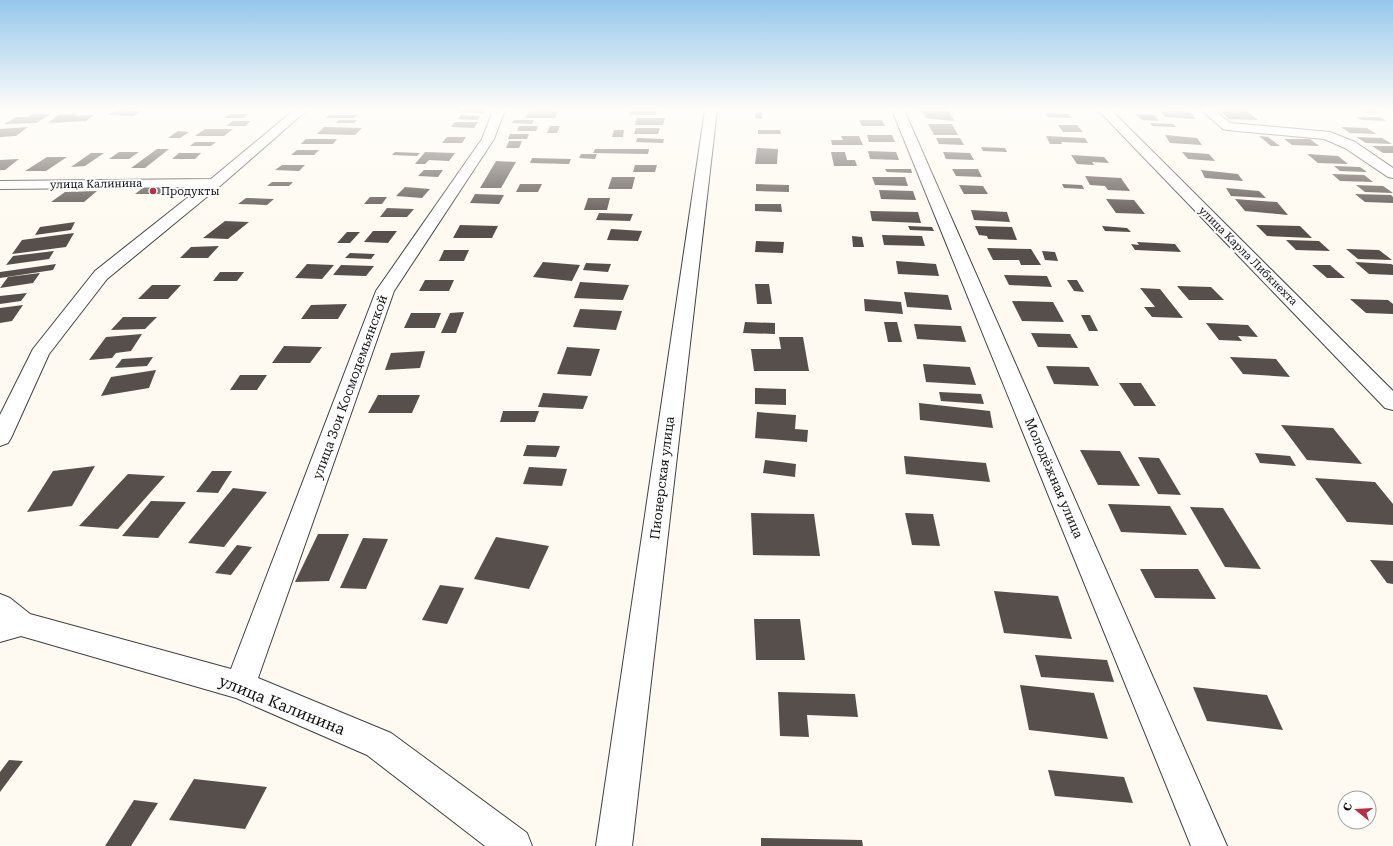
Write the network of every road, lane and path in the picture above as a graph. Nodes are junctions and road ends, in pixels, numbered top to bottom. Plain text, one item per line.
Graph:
1 (255, 149) edge
2 (481, 149) edge
3 (706, 149) edge
4 (915, 149) edge
5 (1143, 149) edge
6 (1357, 149) edge
7 (1393, 174) edge
8 (216, 183) junction
9 (0, 185) edge
10 (1393, 403) edge
11 (0, 438) edge
12 (7, 620) edge
13 (240, 685) junction
14 (514, 846) edge
15 (614, 846) edge
16 (1209, 846) edge

1 - 8 street
2 - 13 street, улица Зои Космодемьянской
3 - 15 street, Пионерская улица
4 - 16 street, Молодёжная улица
5 - 10 street, улица Карла Либкнехта
6 - 7 street
8 - 9 street, улица Калинина
8 - 11 street
12 - 13 street, улица Калинина
13 - 14 street, улица Калинина

